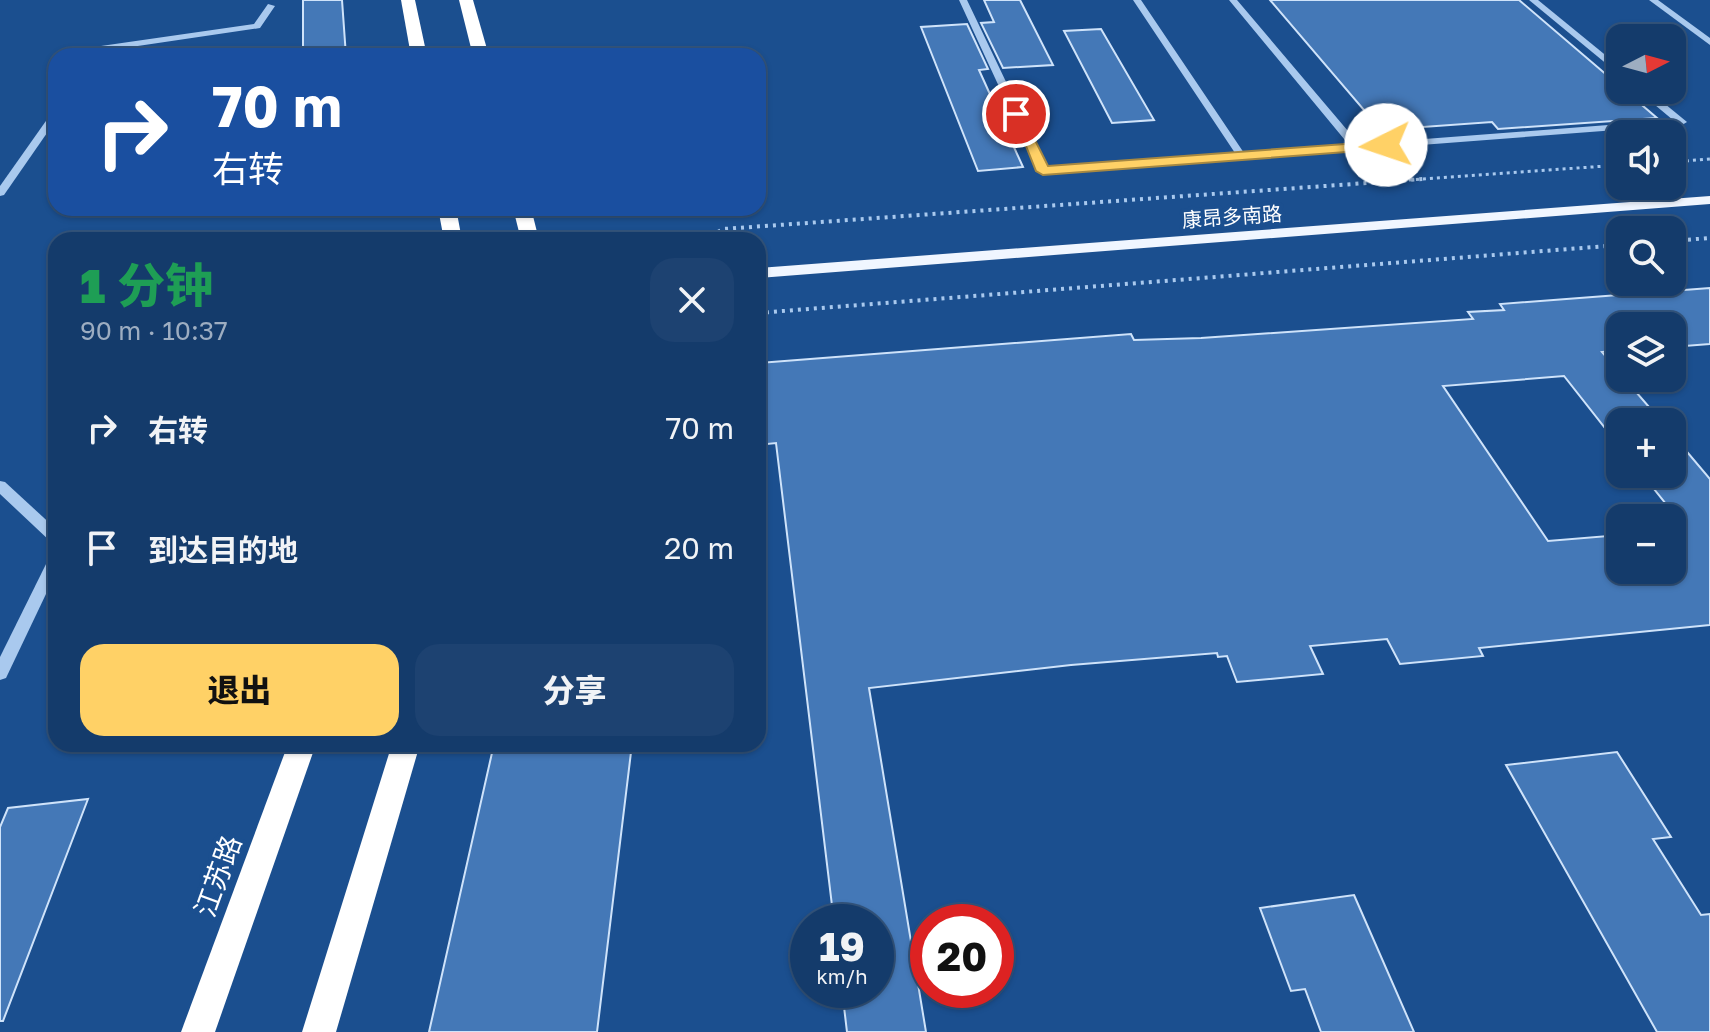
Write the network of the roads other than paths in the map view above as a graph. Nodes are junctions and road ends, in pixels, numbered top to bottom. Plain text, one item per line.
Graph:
1 (408, 0) edge
2 (466, 0) edge
3 (963, 0) edge
4 (1137, 0) edge
5 (1233, 0) edge
6 (1533, 0) edge
7 (1653, 0) edge
8 (271, 6) dead end
9 (1710, 42) edge
10 (108, 48) edge
11 (417, 48) edge
12 (479, 48) edge
13 (1606, 60) edge
14 (1660, 104) edge
15 (48, 124) edge
16 (1356, 147) junction
17 (1241, 155) junction
18 (0, 193) edge
19 (1710, 200) edge
20 (766, 272) edge
21 (0, 486) edge
22 (48, 531) edge
23 (48, 574) edge
24 (0, 673) edge
25 (299, 752) edge
26 (404, 752) edge
27 (198, 1032) edge
28 (319, 1032) edge

1 - 11 highway
2 - 12 highway
3 - 17 lane
4 - 17 lane
5 - 16 lane
6 - 13 lane
7 - 9 lane
8 - 10 lane
14 - 16 lane
15 - 18 lane
16 - 17 lane
19 - 20 main road, 康昂多南路
21 - 22 lane
23 - 24 lane
25 - 27 highway, 江苏路
26 - 28 highway

